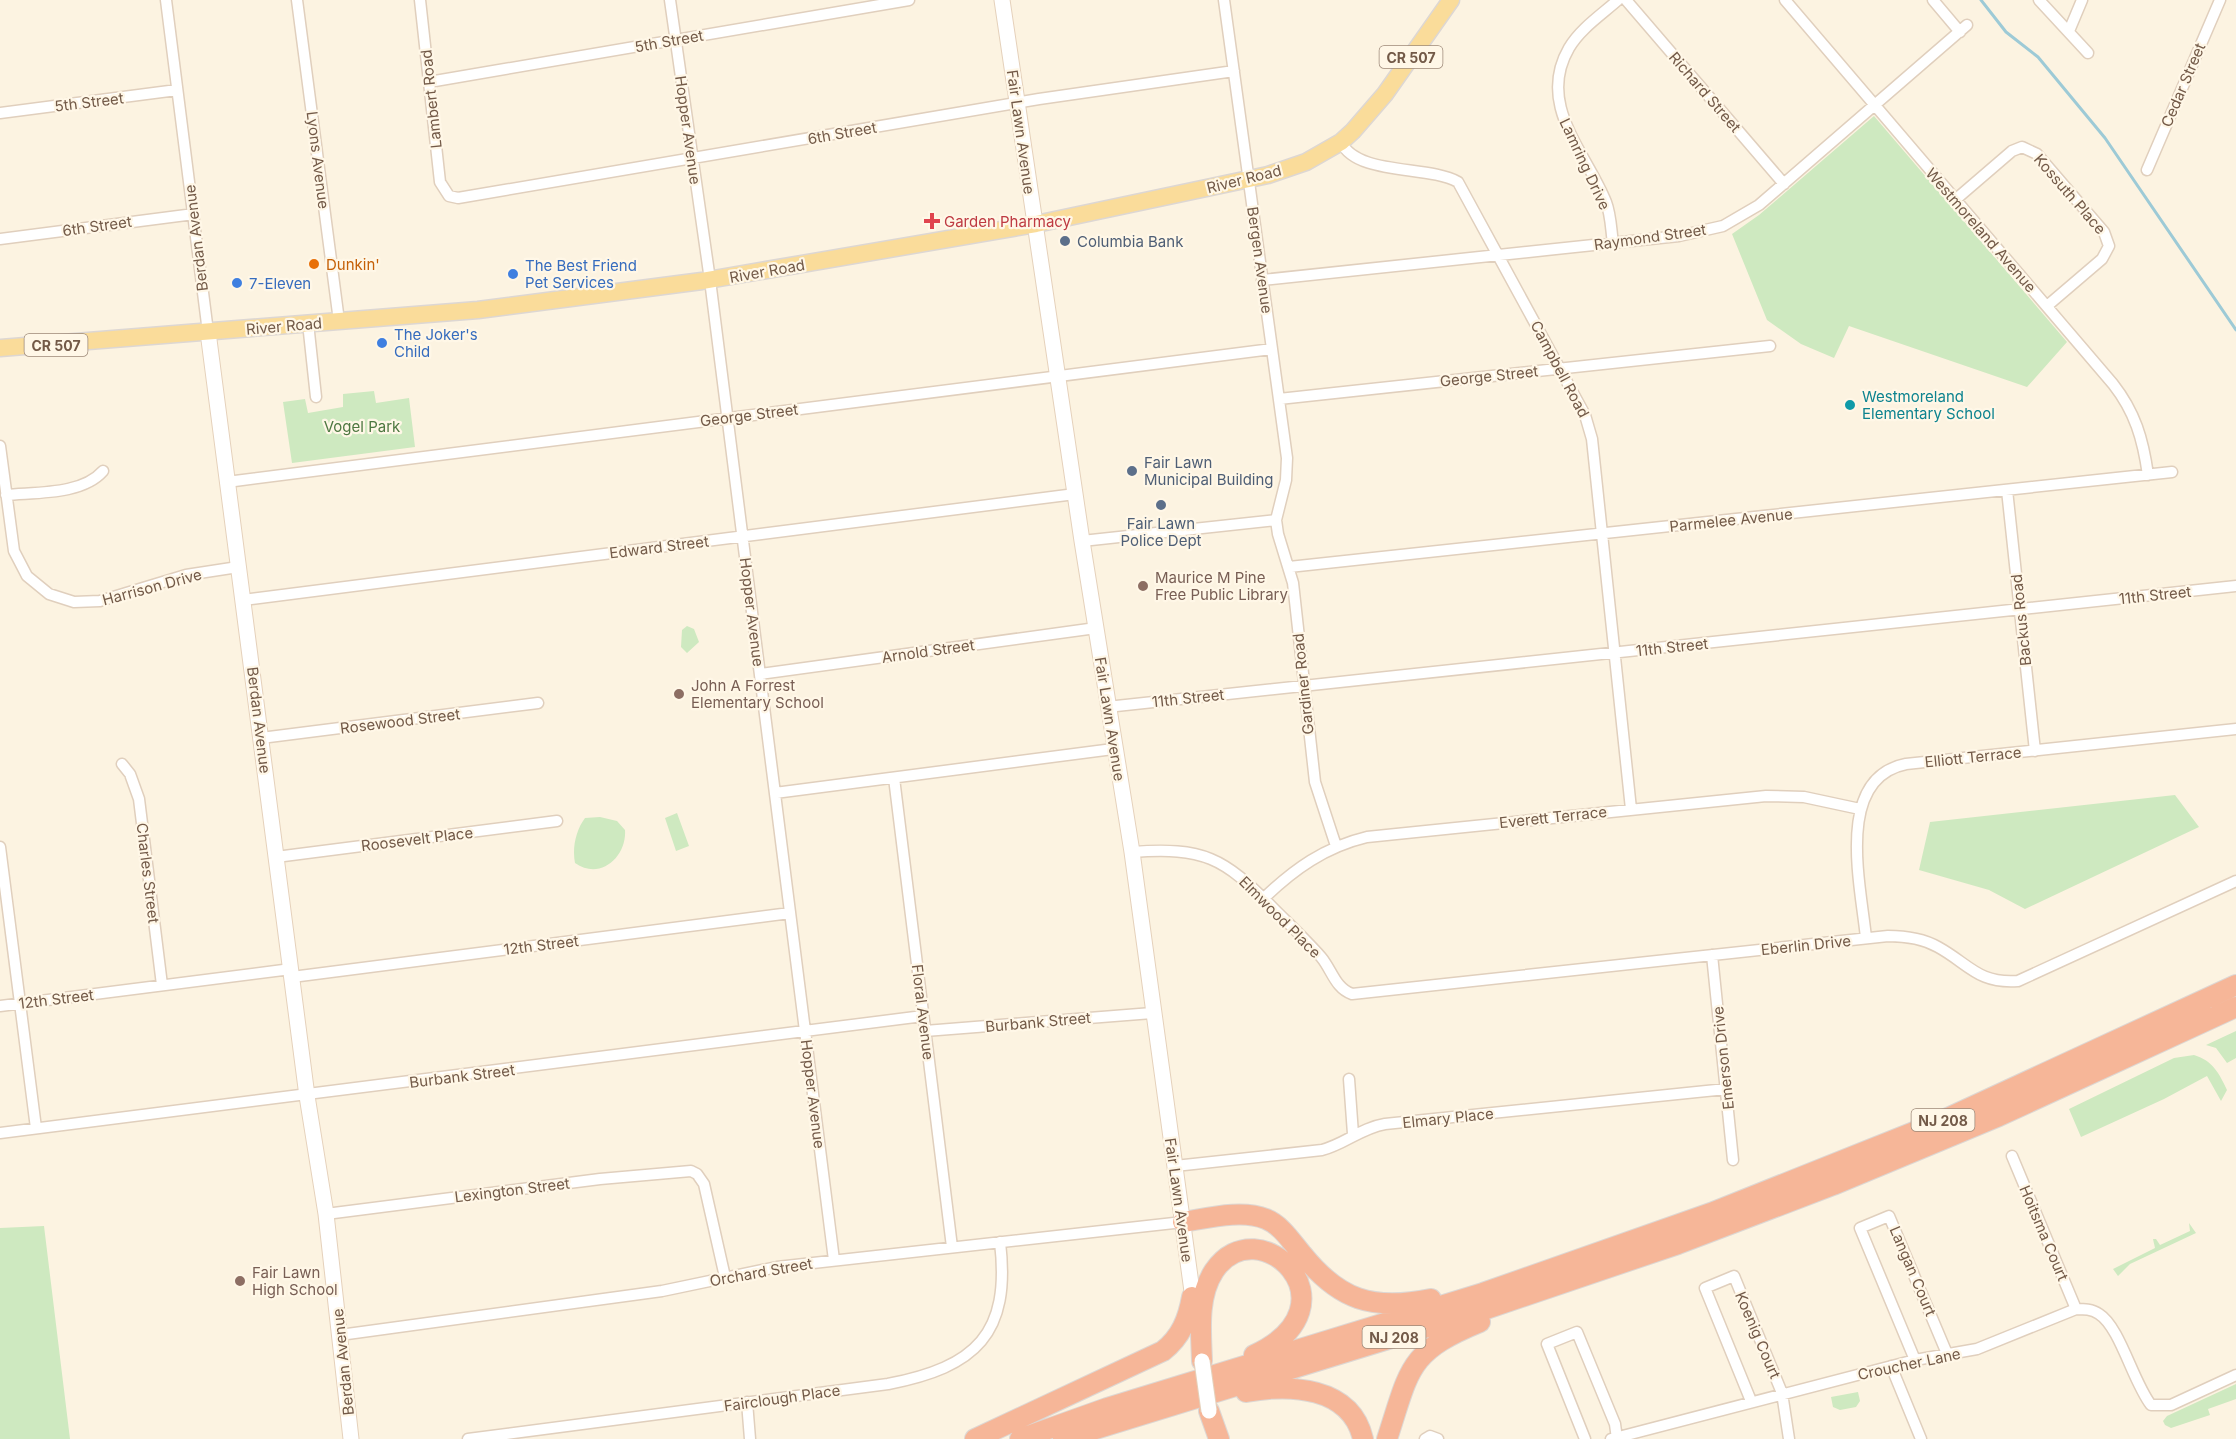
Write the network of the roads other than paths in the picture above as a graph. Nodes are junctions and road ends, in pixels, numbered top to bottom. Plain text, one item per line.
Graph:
1 (166, 0) edge
2 (297, 0) edge
3 (420, 0) edge
4 (670, 0) edge
5 (909, 0) edge
6 (1002, 0) edge
7 (1224, 0) edge
8 (1451, 0) edge
9 (1618, 0) edge
10 (1626, 0) edge
11 (1785, 0) edge
12 (1933, 0) edge
13 (2040, 0) edge
14 (2082, 0) edge
15 (2220, 0) edge
16 (2069, 32) junction
17 (676, 40) junction
18 (2088, 53) dead end
19 (1234, 71) junction
20 (429, 82) junction
21 (177, 90) junction
22 (1017, 104) junction
23 (1875, 105) junction
24 (0, 113) edge
25 (1341, 142) junction
26 (693, 159) junction
27 (2147, 170) dead end
28 (1249, 179) junction
29 (1784, 184) junction
30 (449, 196) joint
31 (1955, 200) junction
32 (194, 214) junction
33 (1036, 224) junction
34 (0, 239) edge
35 (1612, 243) junction
36 (1499, 255) junction
37 (710, 280) junction
38 (1262, 280) junction
39 (2047, 306) junction
40 (339, 321) junction
41 (308, 323) junction
42 (207, 332) junction
43 (1770, 346) dead end
44 (0, 348) edge
45 (1272, 349) junction
46 (1560, 369) junction
47 (1059, 376) junction
48 (316, 397) dead end
49 (1279, 399) junction
50 (728, 418) junction
51 (0, 446) edge
52 (104, 471) dead end
53 (2172, 472) dead end
54 (2148, 475) junction
55 (227, 483) junction
56 (2007, 490) junction
57 (1076, 494) junction
58 (6, 495) junction
59 (1276, 520) junction
60 (1602, 534) junction
61 (742, 536) junction
62 (1082, 541) junction
63 (238, 567) junction
64 (1289, 567) junction
65 (2236, 586) edge
66 (243, 600) junction
67 (2020, 609) junction
68 (1096, 628) junction
69 (1614, 653) junction
70 (760, 674) junction
71 (1304, 686) junction
72 (538, 703) dead end
73 (1107, 707) junction
74 (2236, 729) edge
75 (261, 738) junction
76 (1113, 749) junction
77 (2035, 751) junction
78 (122, 764) dead end
79 (894, 778) junction
80 (775, 793) junction
81 (1631, 809) junction
82 (1860, 809) junction
83 (557, 821) dead end
84 (1336, 846) junction
85 (0, 847) edge
86 (1132, 852) junction
87 (276, 857) junction
88 (2236, 881) edge
89 (2, 882) edge
90 (1263, 899) junction
91 (790, 913) junction
92 (1866, 938) junction
93 (1712, 955) junction
94 (291, 973) junction
95 (162, 986) junction
96 (2236, 986) edge
97 (1344, 992) joint
98 (20, 1003) junction
99 (0, 1006) edge
100 (2236, 1007) edge
101 (1152, 1013) junction
102 (923, 1017) junction
103 (925, 1031) junction
104 (805, 1032) junction
105 (1349, 1079) dead end
106 (1726, 1089) junction
107 (307, 1096) junction
108 (36, 1128) junction
109 (0, 1133) edge
110 (1353, 1134) junction
111 (2012, 1156) dead end
112 (1733, 1160) dead end
113 (1175, 1166) junction
114 (326, 1214) junction
115 (1184, 1222) junction
116 (1000, 1242) junction
117 (952, 1247) junction
118 (1638, 1258) junction
119 (834, 1260) junction
120 (1539, 1274) junction
121 (725, 1277) junction
122 (1192, 1297) junction
123 (2076, 1309) junction
124 (340, 1335) junction
125 (1948, 1356) junction
126 (1915, 1360) junction
127 (1202, 1361) junction
128 (1891, 1366) junction
129 (2236, 1375) edge
130 (1782, 1394) junction
131 (1751, 1401) junction
132 (747, 1402) junction
133 (1147, 1404) junction
134 (1209, 1411) junction
135 (1649, 1433) edge
136 (1615, 1438) edge
137 (351, 1439) edge
138 (468, 1439) edge
139 (750, 1439) edge
140 (975, 1439) edge
141 (1020, 1439) edge
142 (1063, 1439) edge
143 (1213, 1439) edge
144 (1219, 1439) edge
145 (1363, 1439) edge
146 (1387, 1439) edge
147 (1425, 1439) edge
148 (1438, 1439) edge
149 (1586, 1439) edge
150 (1789, 1439) edge
151 (1921, 1439) edge

1 - 21 street, Berdan Avenue
2 - 40 street, Lyons Avenue
3 - 20 street, Lambert Road
4 - 17 street, Hopper Avenue
5 - 17 street, 5th Street
6 - 22 main road, Fair Lawn Avenue
7 - 19 street, Bergen Avenue
8 - 25 main road, River Road / CR 507
9 - 35 street, Lamring Drive
10 - 29 street, Richard Street
11 - 23 street, Westmoreland Avenue
12 - 23 street, Raymond Street
13 - 16 street
14 - 16 street
15 - 27 street, Cedar Street
16 - 18 street
17 - 20 street, 5th Street
17 - 26 street, Hopper Avenue
19 - 22 street, 6th Street
19 - 28 street, Bergen Avenue
20 - 30 street, Lambert Road
21 - 24 street, 5th Street
21 - 32 street, Berdan Avenue
22 - 26 street, 6th Street
22 - 33 main road, Fair Lawn Avenue
23 - 29 street, Raymond Street
23 - 31 street, Westmoreland Avenue
25 - 28 main road, River Road / CR 507
25 - 36 street, Campbell Road
26 - 30 street, 6th Street
26 - 37 street, Hopper Avenue
28 - 33 main road, River Road / CR 507
28 - 38 street, Bergen Avenue
29 - 35 street, Raymond Street
31 - 39 street, Westmoreland Avenue
31 - 39 street, Kossuth Place
32 - 34 street, 6th Street
32 - 42 street, Berdan Avenue
33 - 37 main road, River Road / CR 507
33 - 47 main road, Fair Lawn Avenue
35 - 36 street, Raymond Street
36 - 38 street, Raymond Street
36 - 46 street, Campbell Road
37 - 40 main road, River Road / CR 507
37 - 50 street, Hopper Avenue
38 - 45 street, Bergen Avenue
39 - 54 street, Westmoreland Avenue
40 - 41 main road, River Road / CR 507
41 - 42 main road, River Road / CR 507
41 - 48 street
42 - 44 main road, River Road / CR 507
42 - 55 main road, Berdan Avenue
43 - 46 street, George Street
45 - 47 street, George Street
45 - 49 street, Bergen Avenue
46 - 49 street, George Street
46 - 60 street, Campbell Road
47 - 50 street, George Street
47 - 57 main road, Fair Lawn Avenue
49 - 59 street, Bergen Avenue
50 - 55 street, George Street
50 - 61 street, Hopper Avenue
51 - 58 street, Harrison Drive
52 - 58 street
53 - 54 street, Parmelee Avenue
54 - 56 street, Parmelee Avenue
55 - 63 main road, Berdan Avenue
56 - 60 street, Parmelee Avenue
56 - 67 street, Backus Road
57 - 61 street, Edward Street
57 - 62 main road, Fair Lawn Avenue
58 - 63 street, Harrison Drive
59 - 62 street
59 - 64 street, Gardiner Road
60 - 64 street, Parmelee Avenue
60 - 69 street, Campbell Road
61 - 66 street, Edward Street
61 - 70 street, Hopper Avenue
62 - 68 main road, Fair Lawn Avenue
63 - 66 main road, Berdan Avenue
64 - 71 street, Gardiner Road
65 - 67 street, 11th Street
66 - 75 main road, Berdan Avenue
67 - 69 street, 11th Street
67 - 77 street, Backus Road
68 - 70 street, Arnold Street
68 - 73 main road, Fair Lawn Avenue
69 - 71 street, 11th Street
69 - 81 street, Campbell Road
70 - 80 street, Hopper Avenue
71 - 73 street, 11th Street
71 - 84 street, Gardiner Road
72 - 75 street, Rosewood Street
73 - 76 main road, Fair Lawn Avenue
74 - 77 street, Elliott Terrace
75 - 87 main road, Berdan Avenue
76 - 79 street
76 - 86 main road, Fair Lawn Avenue
77 - 82 street, Elliott Terrace
78 - 95 street, Charles Street
79 - 80 street
79 - 102 street, Floral Avenue
80 - 91 street, Hopper Avenue
81 - 82 street, Everett Terrace
81 - 84 street, Everett Terrace
82 - 92 street, Elliott Terrace
83 - 87 street, Roosevelt Place
84 - 90 street, Everett Terrace
85 - 89 street
86 - 90 street, Elmwood Place
86 - 101 main road, Fair Lawn Avenue
87 - 94 main road, Berdan Avenue
88 - 92 street, Eberlin Drive
89 - 98 street
90 - 97 street, Elmwood Place
91 - 94 street, 12th Street
91 - 104 street, Hopper Avenue
92 - 93 street, Eberlin Drive
93 - 97 street, Eberlin Drive
93 - 106 street, Emerson Drive
94 - 95 street, 12th Street
94 - 107 main road, Berdan Avenue
95 - 98 street, 12th Street
96 - 120 highway, NJ 208
98 - 99 street, 12th Street
98 - 108 street
100 - 118 highway, NJ 208
101 - 103 street, Burbank Street
101 - 113 main road, Fair Lawn Avenue
102 - 103 street, Floral Avenue
102 - 104 street, Burbank Street
103 - 117 street, Floral Avenue
104 - 107 street, Burbank Street
104 - 119 street, Hopper Avenue
105 - 110 street
106 - 110 street, Elmary Place
106 - 112 street, Emerson Drive
107 - 108 street, Burbank Street
107 - 114 main road, Berdan Avenue
108 - 109 street, Burbank Street
110 - 113 street, Elmary Place
111 - 123 street, Hoitsma Court
113 - 115 main road, Fair Lawn Avenue
114 - 121 street, Lexington Street
114 - 124 main road, Berdan Avenue
115 - 116 street, Orchard Street
115 - 120 highway
115 - 122 main road, Fair Lawn Avenue
116 - 117 street, Orchard Street
116 - 132 street, Fairclough Place
117 - 119 street, Orchard Street
118 - 133 highway, NJ 208
118 - 146 highway
119 - 121 street, Orchard Street
120 - 133 highway, NJ 208
121 - 124 street, Orchard Street
122 - 127 main road, Fair Lawn Avenue
122 - 140 highway
123 - 125 street, Croucher Lane
123 - 129 street
124 - 137 main road, Berdan Avenue
125 - 126 street, Croucher Lane
125 - 126 street, Langan Court
126 - 128 street, Croucher Lane
127 - 133 highway
127 - 134 main road, Fair Lawn Avenue, bridge
128 - 130 street, Croucher Lane
128 - 151 street
130 - 131 street, Croucher Lane
130 - 131 street, Koenig Court
130 - 150 street, Koenig Court
131 - 135 street, Croucher Lane
132 - 138 street, Fairclough Place
132 - 139 street
133 - 141 highway, NJ 208
133 - 142 highway, NJ 208
133 - 145 highway
134 - 143 main road, Fair Lawn Avenue
134 - 144 highway
135 - 136 street, Croucher Lane
136 - 149 street
147 - 148 street

